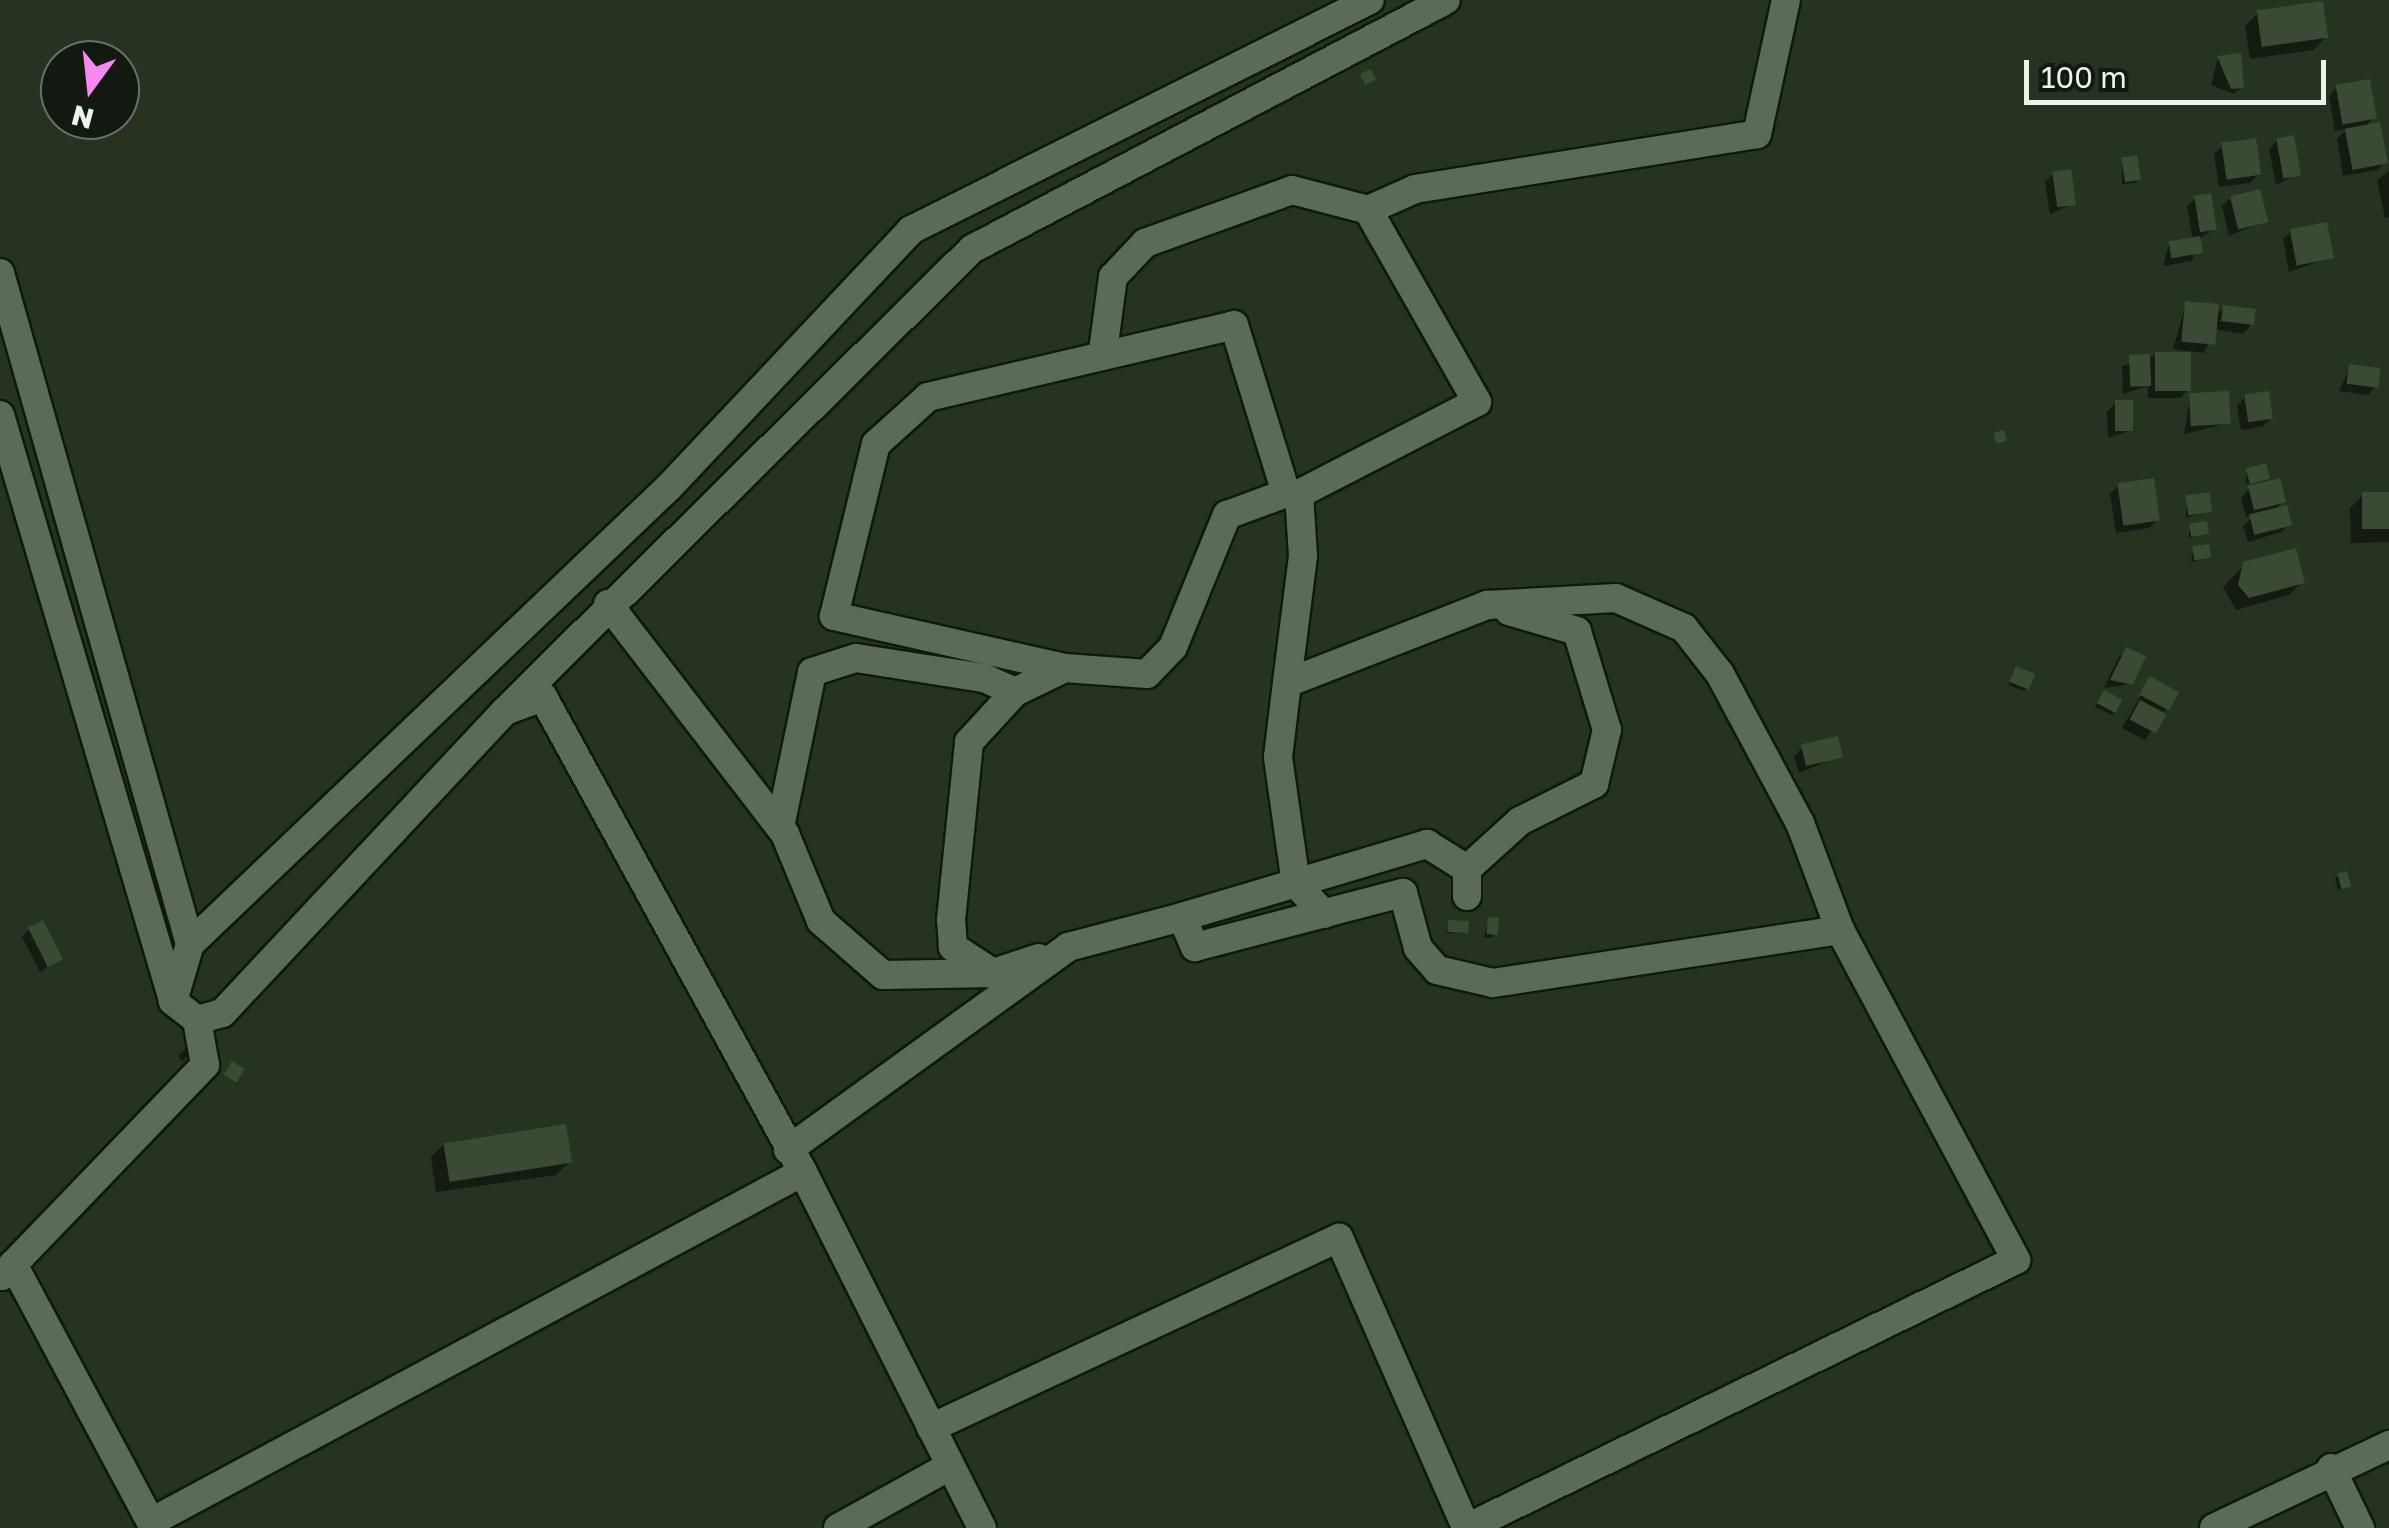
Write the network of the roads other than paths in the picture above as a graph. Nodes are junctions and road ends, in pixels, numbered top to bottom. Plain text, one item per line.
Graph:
1 (1370, 0) edge
2 (1446, 0) edge
3 (1786, 0) edge
4 (1368, 210) junction
5 (0, 273) edge
6 (1103, 351) junction
7 (0, 415) edge
8 (1292, 494) junction
9 (608, 604) junction
10 (1487, 605) junction
11 (1066, 668) junction
12 (1287, 684) junction
13 (1015, 692) junction
14 (505, 711) junction
15 (780, 828) junction
16 (1296, 884) junction
17 (1324, 914) junction
18 (1182, 917) junction
19 (1840, 930) junction
20 (190, 944) junction
21 (1068, 948) junction
22 (993, 974) junction
23 (173, 1002) junction
24 (197, 1020) junction
25 (795, 1161) junction
26 (7, 1271) edge
27 (931, 1428) junction
28 (2389, 1444) edge
29 (950, 1466) junction
30 (2331, 1468) junction
31 (149, 1526) edge
32 (838, 1528) edge
33 (982, 1528) edge
34 (1466, 1528) edge
35 (2214, 1528) edge
36 (2360, 1528) edge

1 - 20 street
2 - 9 street
3 - 4 street
4 - 6 street
4 - 8 street
5 - 20 street
6 - 8 street
6 - 11 street
7 - 23 street
8 - 11 street
8 - 12 street
9 - 14 street
9 - 15 street
10 - 12 street
10 - 16 street
10 - 19 street
11 - 13 street
12 - 16 street
13 - 15 street
13 - 22 street
14 - 24 street
14 - 25 street
15 - 22 street
16 - 17 street
16 - 18 street
17 - 18 street
17 - 19 street
18 - 21 street
19 - 34 street
20 - 23 street
21 - 22 street
21 - 25 street
23 - 24 street
24 - 26 street
25 - 27 street
25 - 31 street
26 - 31 street
27 - 29 street
27 - 34 street
28 - 30 street
29 - 32 street
29 - 33 street
30 - 35 street
30 - 36 street

